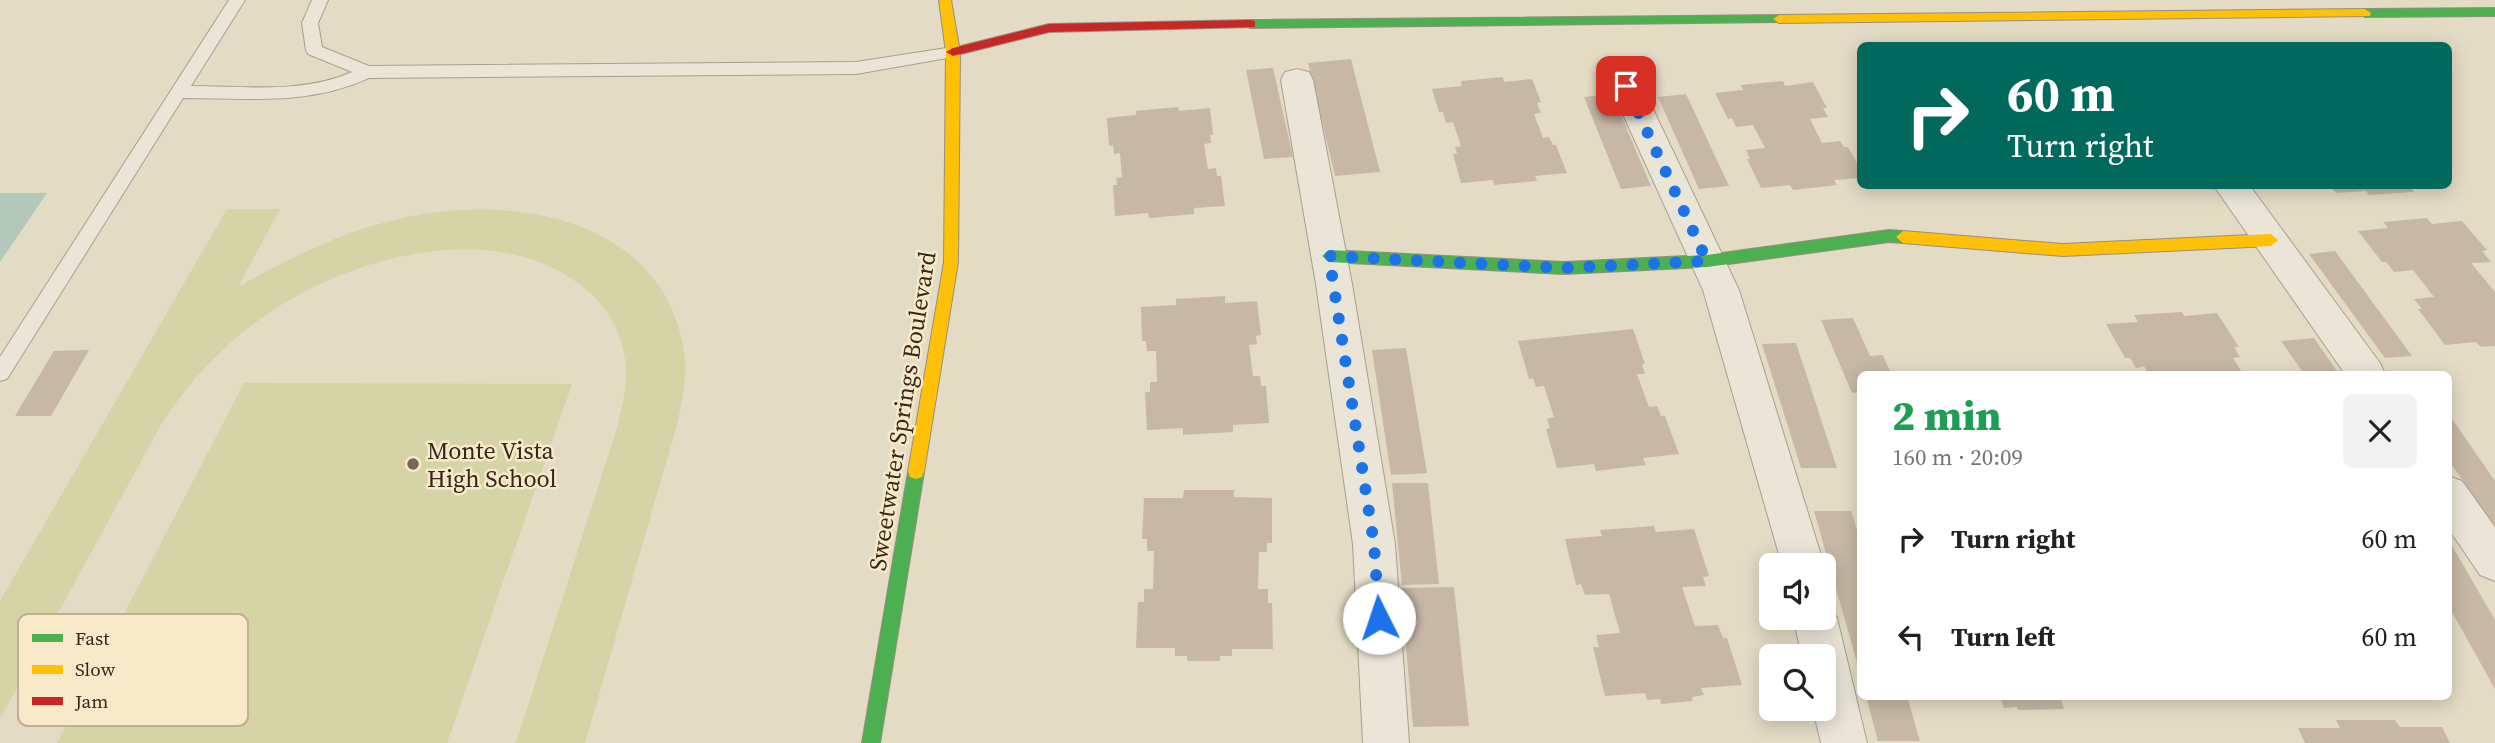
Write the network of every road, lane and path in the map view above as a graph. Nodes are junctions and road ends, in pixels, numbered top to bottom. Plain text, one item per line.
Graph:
1 (237, 0) edge
2 (320, 0) edge
3 (944, 0) edge
4 (2495, 12) edge
5 (953, 52) junction
6 (367, 72) junction
7 (1297, 80) dead end
8 (1626, 86) dead end
9 (179, 92) junction
10 (2233, 189) edge
11 (2270, 240) junction
12 (1329, 256) junction
13 (1707, 261) junction
14 (2364, 371) edge
15 (0, 373) edge
16 (2452, 500) edge
17 (1799, 553) edge
18 (2495, 562) edge
19 (1818, 630) edge
20 (871, 743) edge
21 (1386, 743) edge
22 (1844, 743) edge

1 - 9 lane
2 - 6 lane
3 - 5 street, Sweetwater Springs Boulevard
4 - 5 street
5 - 6 lane
5 - 20 street, Sweetwater Springs Boulevard
6 - 9 lane
7 - 12 street
8 - 13 street
9 - 15 lane
10 - 11 street
11 - 13 street
11 - 14 street
12 - 13 street
12 - 21 street
13 - 17 street
16 - 18 street
19 - 22 street

